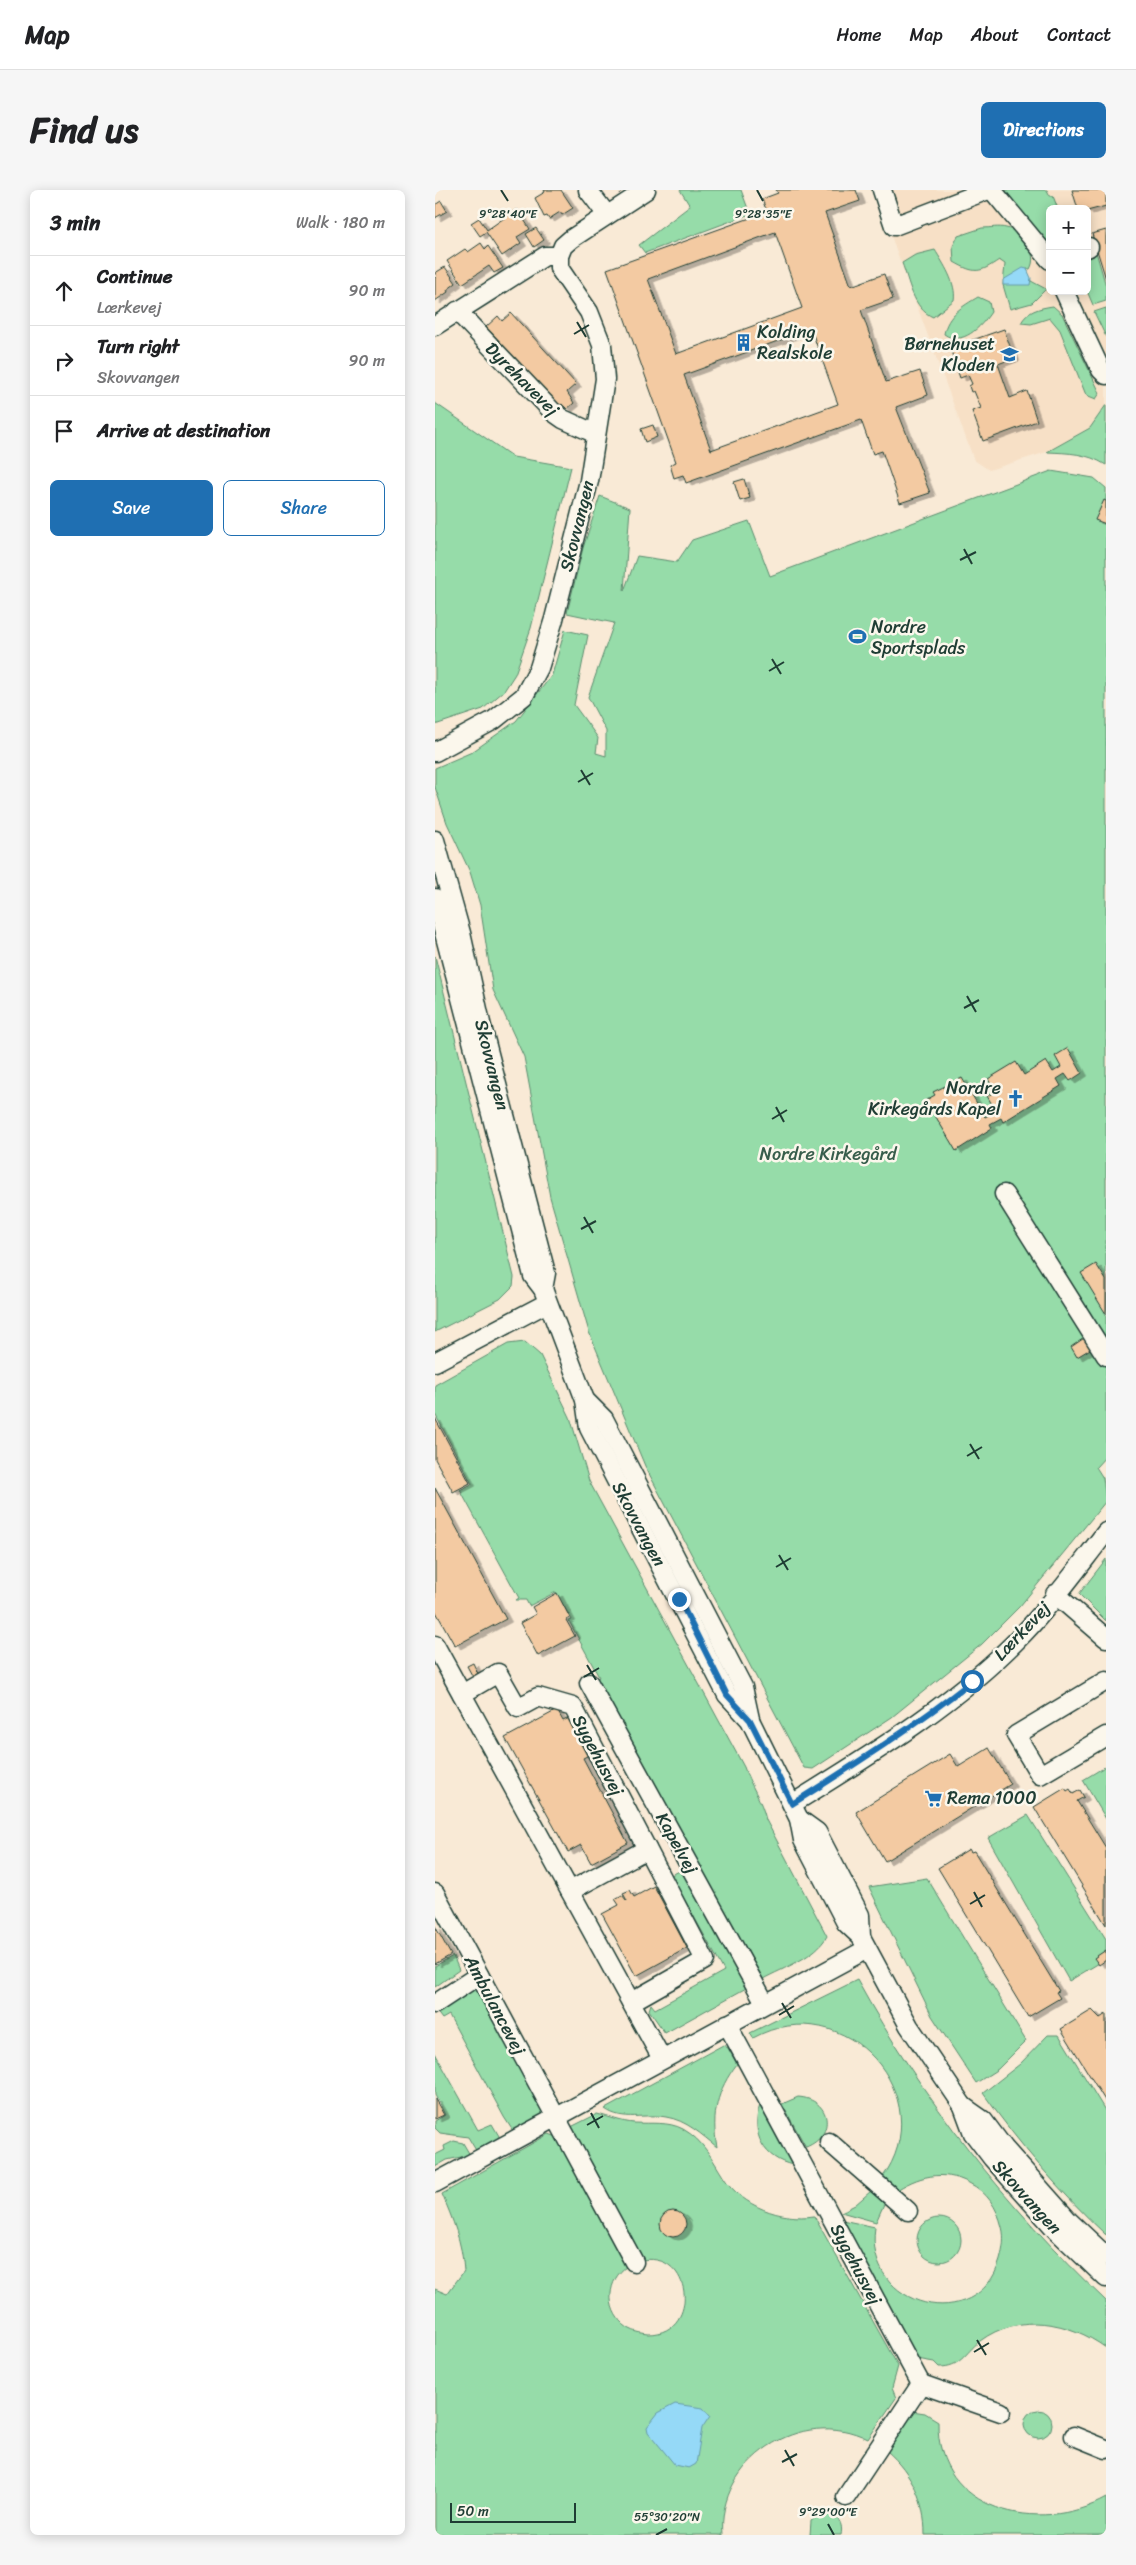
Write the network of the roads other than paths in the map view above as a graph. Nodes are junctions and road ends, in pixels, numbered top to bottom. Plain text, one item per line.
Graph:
1 (588, 190) edge
2 (646, 190) edge
3 (882, 190) edge
4 (988, 190) edge
5 (992, 190) edge
6 (607, 215) junction
7 (1046, 255) edge
8 (559, 256) junction
9 (1066, 295) edge
10 (457, 311) junction
11 (435, 326) edge
12 (1106, 375) edge
13 (596, 434) junction
14 (435, 752) edge
15 (435, 840) edge
16 (435, 898) edge
17 (1004, 1194) dead end
18 (545, 1296) junction
19 (1106, 1356) edge
20 (435, 1362) edge
21 (1106, 1532) edge
22 (1055, 1594) junction
23 (1106, 1638) edge
24 (435, 1645) edge
25 (1106, 1681) edge
26 (589, 1683) dead end
27 (461, 1694) junction
28 (1106, 1736) edge
29 (796, 1811) junction
30 (647, 1849) junction
31 (570, 1891) junction
32 (435, 1893) edge
33 (864, 1943) junction
34 (479, 1974) junction
35 (631, 2002) junction
36 (765, 2003) junction
37 (435, 2004) edge
38 (727, 2024) junction
39 (663, 2058) junction
40 (963, 2106) junction
41 (555, 2118) junction
42 (829, 2142) dead end
43 (435, 2183) edge
44 (908, 2211) dead end
45 (1106, 2256) edge
46 (634, 2262) dead end
47 (1106, 2278) edge
48 (921, 2384) junction
49 (1001, 2412) dead end
50 (1074, 2436) dead end
51 (1106, 2449) edge
52 (846, 2497) dead end

1 - 6 street
2 - 6 street
3 - 4 street
5 - 7 street
6 - 8 street
8 - 10 street
8 - 13 street, Skovvangen
9 - 12 street
10 - 11 street
10 - 13 street, Dyrehavevej
13 - 14 street, Skovvangen
15 - 18 street, Skovvangen
16 - 18 street, Skovvangen
17 - 19 street
18 - 20 street
18 - 29 street, Skovvangen
21 - 22 street, Lærkevej
22 - 23 street, Lærkevej
22 - 29 street, Lærkevej
24 - 27 street
25 - 28 street
26 - 36 street, Kapelvej
27 - 30 street, Sygehusvej
27 - 31 street
29 - 33 street, Skovvangen
30 - 31 street
30 - 35 street, Sygehusvej
31 - 35 street
32 - 34 street, Ambulancevej
33 - 36 street
33 - 40 street, Skovvangen
34 - 37 street
34 - 41 street, Ambulancevej
35 - 39 street
36 - 38 street
38 - 39 street
38 - 48 street, Sygehusvej
39 - 41 street
40 - 45 street, Skovvangen
40 - 47 street, Skovvangen
41 - 43 street
41 - 46 street, Ambulancevej
42 - 44 street
48 - 49 street
48 - 52 street
50 - 51 street

